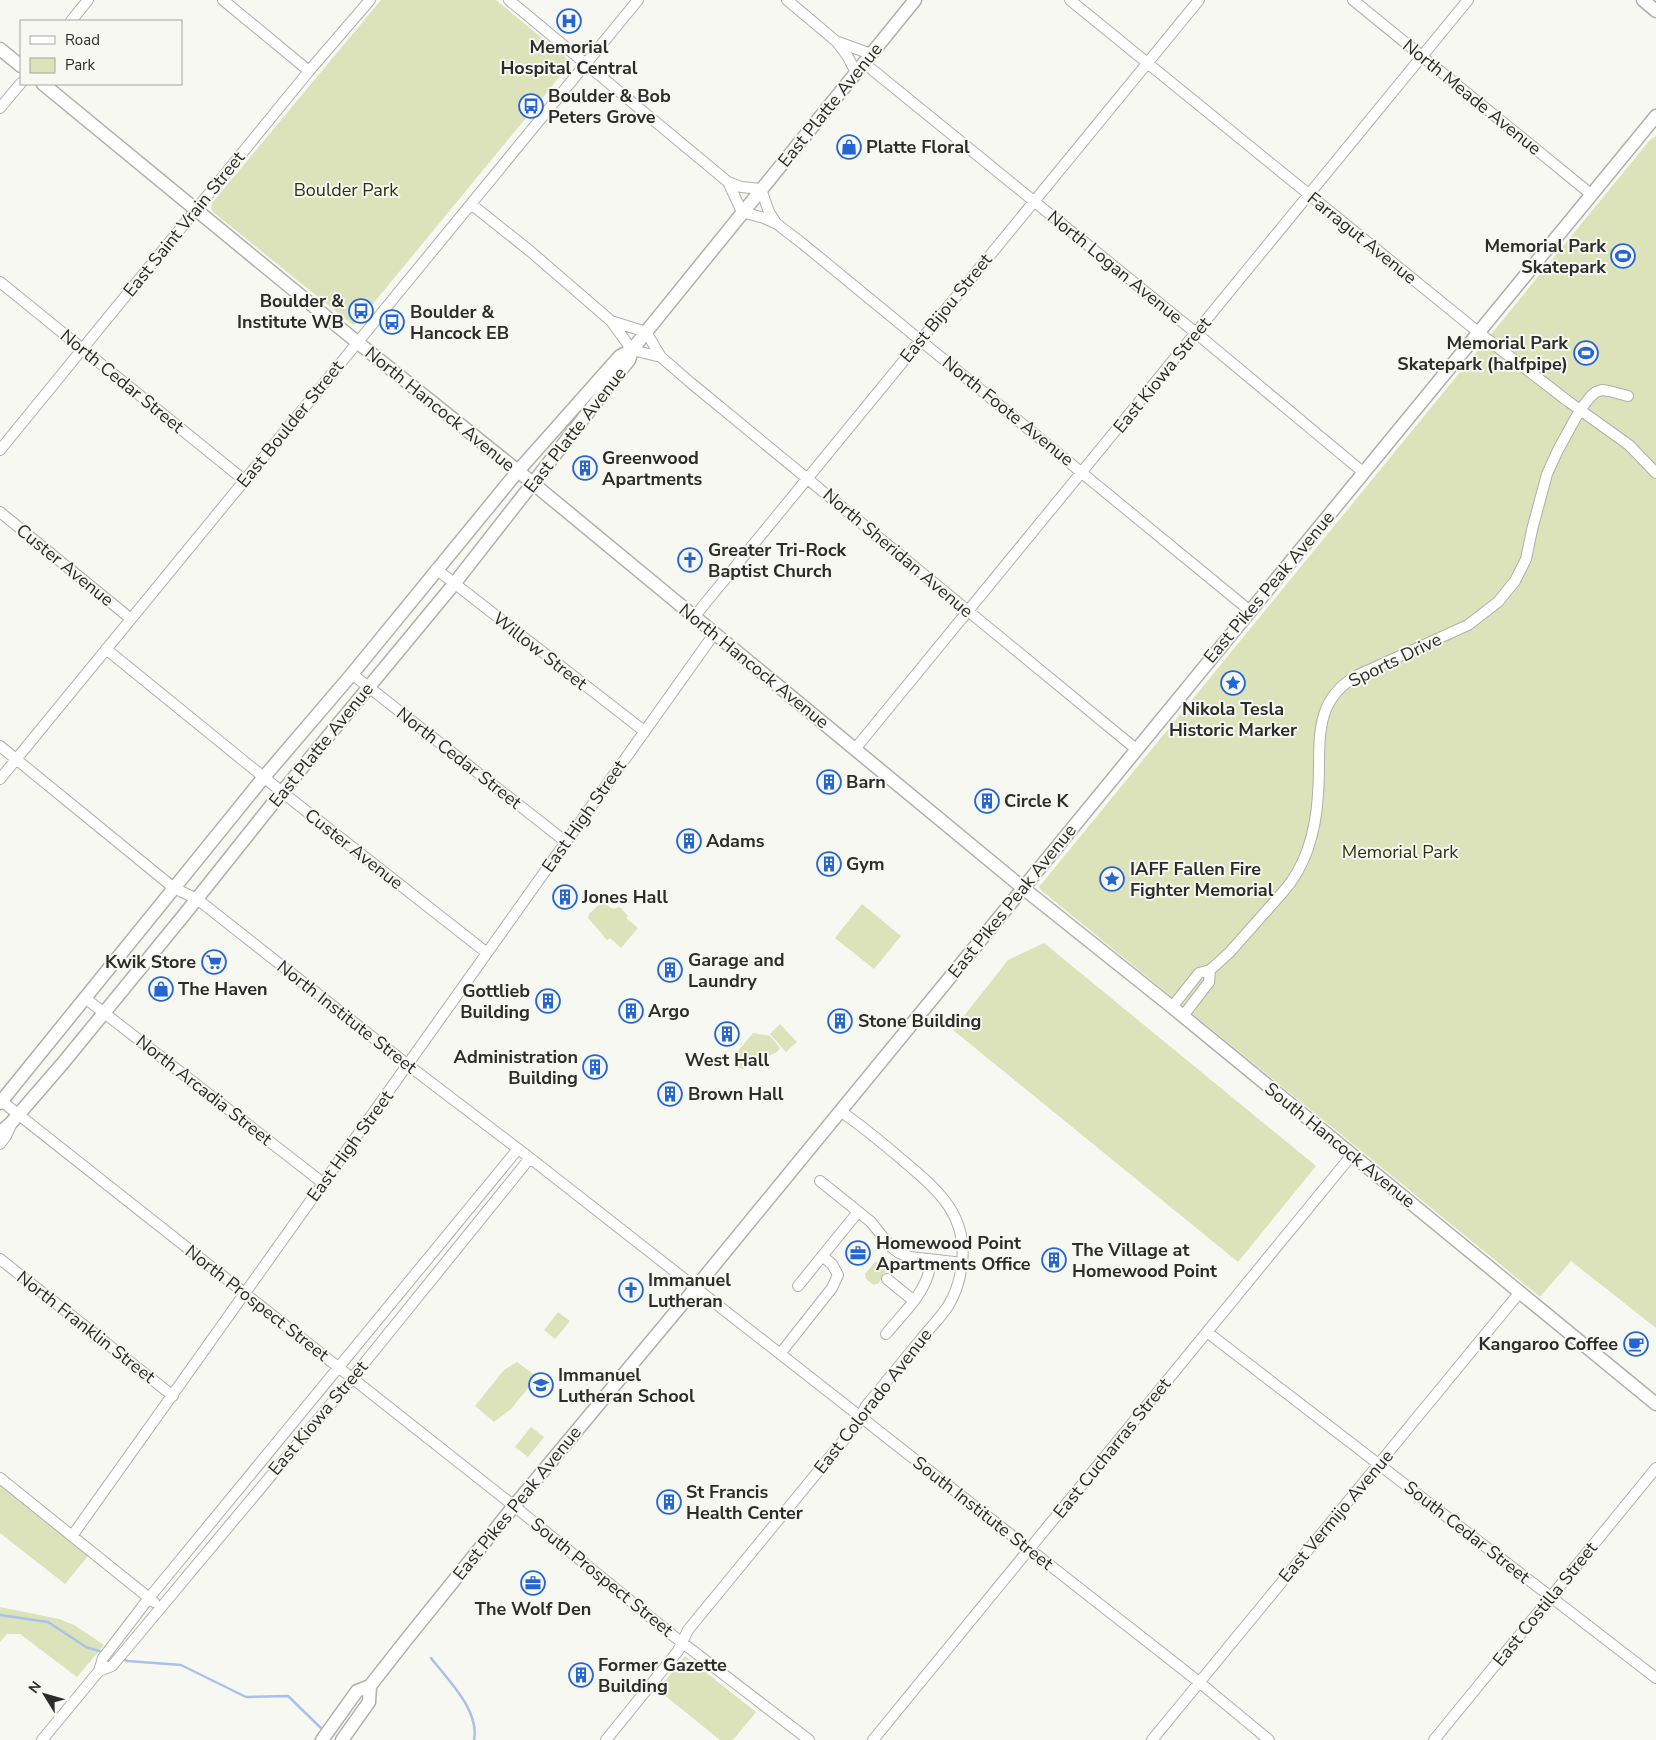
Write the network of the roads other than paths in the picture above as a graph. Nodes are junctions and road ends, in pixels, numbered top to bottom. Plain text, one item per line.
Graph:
1 (88, 0) edge
2 (223, 0) edge
3 (370, 0) edge
4 (509, 0) edge
5 (638, 0) edge
6 (787, 0) edge
7 (915, 0) edge
8 (1070, 0) edge
9 (1199, 0) edge
10 (1353, 0) edge
11 (1468, 0) edge
12 (1643, 0) edge
13 (1656, 11) edge
14 (72, 20) edge
15 (837, 42) junction
16 (0, 49) edge
17 (1422, 56) junction
18 (864, 63) junction
19 (1148, 63) junction
20 (585, 64) junction
21 (20, 65) edge
22 (309, 71) junction
23 (20, 84) edge
24 (44, 85) edge
25 (0, 108) edge
26 (1656, 116) edge
27 (728, 182) junction
28 (761, 189) junction
29 (1308, 195) junction
30 (1592, 195) junction
31 (1033, 202) junction
32 (471, 204) junction
33 (196, 209) junction
34 (742, 212) junction
35 (777, 224) junction
36 (0, 282) edge
37 (611, 321) junction
38 (646, 332) junction
39 (1478, 332) junction
40 (1196, 333) junction
41 (921, 340) junction
42 (357, 342) junction
43 (82, 348) junction
44 (632, 350) junction
45 (661, 357) junction
46 (1628, 396) dead end
47 (1580, 410) junction
48 (0, 450) edge
49 (518, 471) junction
50 (1082, 472) junction
51 (1364, 473) junction
52 (1656, 473) edge
53 (807, 478) junction
54 (244, 480) junction
55 (534, 484) junction
56 (0, 512) edge
57 (436, 569) junction
58 (454, 584) junction
59 (1249, 610) junction
60 (969, 611) junction
61 (694, 617) junction
62 (131, 619) junction
63 (714, 634) junction
64 (106, 649) junction
65 (352, 674) junction
66 (369, 687) junction
67 (644, 731) junction
68 (0, 746) edge
69 (855, 749) junction
70 (1136, 749) junction
71 (16, 759) junction
72 (264, 777) junction
73 (0, 779) edge
74 (282, 792) junction
75 (566, 842) junction
76 (174, 888) junction
77 (1023, 888) junction
78 (197, 899) junction
79 (487, 953) junction
80 (1210, 970) junction
81 (85, 998) junction
82 (1172, 1007) junction
83 (104, 1013) junction
84 (1183, 1016) junction
85 (408, 1065) junction
86 (0, 1102) edge
87 (840, 1111) junction
88 (15, 1119) junction
89 (0, 1133) edge
90 (0, 1144) edge
91 (518, 1149) junction
92 (1351, 1156) junction
93 (530, 1158) junction
94 (820, 1182) dead end
95 (323, 1183) junction
96 (858, 1212) junction
97 (822, 1256) junction
98 (0, 1259) edge
99 (931, 1260) junction
100 (963, 1263) junction
101 (887, 1279) dead end
102 (798, 1286) dead end
103 (696, 1288) junction
104 (1520, 1292) junction
105 (244, 1294) junction
106 (914, 1300) junction
107 (1207, 1332) junction
108 (886, 1334) dead end
109 (780, 1354) junction
110 (338, 1368) junction
111 (352, 1378) junction
112 (173, 1396) junction
113 (1656, 1404) edge
114 (860, 1416) junction
115 (1379, 1464) junction
116 (1656, 1468) edge
117 (0, 1478) edge
118 (514, 1506) junction
119 (72, 1536) junction
120 (1029, 1549) junction
121 (1551, 1597) junction
122 (149, 1598) junction
123 (160, 1608) junction
124 (682, 1642) junction
125 (99, 1671) junction
126 (1656, 1678) edge
127 (1199, 1682) junction
128 (370, 1686) junction
129 (42, 1740) edge
130 (322, 1740) edge
131 (342, 1740) edge
132 (606, 1740) edge
133 (809, 1740) edge
134 (873, 1740) edge
135 (1152, 1740) edge
136 (1269, 1740) edge
137 (1434, 1740) edge

1 - 14 street
2 - 22 street
3 - 22 street, East Saint Vrain Street
4 - 20 street
5 - 20 street, East Boulder Street
6 - 15 street, North Logan Avenue
7 - 18 main road, East Platte Avenue
8 - 19 street, Farragut Avenue
9 - 19 street, East Bijou Street
10 - 17 street, North Meade Avenue
11 - 17 street, East Kiowa Street
12 - 13 main road
15 - 18 street
15 - 18 street, North Logan Avenue
16 - 21 main road
17 - 29 street, East Kiowa Street
17 - 30 street, North Meade Avenue
18 - 28 main road, East Platte Avenue
18 - 31 street, North Logan Avenue
19 - 29 street, Farragut Avenue
19 - 31 street, East Bijou Street
20 - 27 street
20 - 32 street, East Boulder Street
22 - 33 street, East Saint Vrain Street
23 - 25 street
24 - 33 main road, North Hancock Avenue
26 - 30 main road, East Pikes Peak Avenue
27 - 28 street
27 - 34 street
28 - 34 main road, East Platte Avenue
28 - 35 street
29 - 39 street, Farragut Avenue
29 - 40 street, East Kiowa Street
30 - 39 main road, East Pikes Peak Avenue
31 - 40 street, North Logan Avenue
31 - 41 street, East Bijou Street
32 - 37 street
32 - 42 street, East Boulder Street
33 - 42 main road, North Hancock Avenue
33 - 43 street, East Saint Vrain Street
34 - 35 street, North Foote Avenue
34 - 38 main road, East Platte Avenue
35 - 41 street, North Foote Avenue
36 - 43 street, North Cedar Street
37 - 38 street
37 - 44 street
38 - 44 main road, East Platte Avenue
38 - 45 street, North Sheridan Avenue
39 - 47 street, Farragut Avenue
39 - 51 main road, East Pikes Peak Avenue
40 - 50 street, East Kiowa Street
40 - 51 street, North Logan Avenue
41 - 50 street, North Foote Avenue
41 - 53 street, East Bijou Street
42 - 49 main road, North Hancock Avenue
42 - 54 street, East Boulder Street
43 - 48 street, East Saint Vrain Street
43 - 54 street, North Cedar Street
44 - 45 street, North Sheridan Avenue
44 - 49 main road, East Platte Avenue
44 - 55 main road, East Platte Avenue
45 - 53 street, North Sheridan Avenue
46 - 47 street, Sports Drive
47 - 52 street, Farragut Avenue
47 - 80 street, Sports Drive
49 - 55 main road, North Hancock Avenue
49 - 57 main road, East Platte Avenue
50 - 59 street, North Foote Avenue
50 - 60 street, East Kiowa Street
51 - 59 main road, East Pikes Peak Avenue
53 - 60 street, North Sheridan Avenue
53 - 61 street, East Bijou Street
54 - 62 street, East Boulder Street
55 - 58 main road, East Platte Avenue
55 - 61 main road, North Hancock Avenue
56 - 62 street, Custer Avenue
57 - 58 street, Willow Street
57 - 65 main road, East Platte Avenue
58 - 66 main road, East Platte Avenue
58 - 67 street, Willow Street
59 - 70 main road, East Pikes Peak Avenue
60 - 69 street, East Kiowa Street
60 - 70 street, North Sheridan Avenue
61 - 63 main road, North Hancock Avenue
62 - 64 street, East Boulder Street
63 - 67 street, East High Street
63 - 69 main road, North Hancock Avenue
64 - 71 street, East Boulder Street
64 - 72 street, Custer Avenue
65 - 66 street, North Cedar Street
65 - 72 main road, East Platte Avenue
66 - 74 main road, East Platte Avenue
66 - 75 street, North Cedar Street
67 - 75 street, East High Street
68 - 71 street, North Institute Street
69 - 77 main road, North Hancock Avenue
70 - 77 main road, East Pikes Peak Avenue
71 - 73 street, East Boulder Street
71 - 76 street, North Institute Street
72 - 74 street, Custer Avenue
72 - 76 main road, East Platte Avenue
74 - 78 main road, East Platte Avenue
74 - 79 street, Custer Avenue
75 - 79 street, East High Street
76 - 78 street, North Institute Street
76 - 81 main road, East Platte Avenue
77 - 82 main road, South Hancock Avenue
77 - 87 main road, East Pikes Peak Avenue
78 - 83 main road, East Platte Avenue
78 - 85 street, North Institute Street
79 - 85 street, East High Street
80 - 82 street, Sports Drive
80 - 84 street, Sports Drive
81 - 83 street, North Arcadia Street
81 - 86 main road, East Platte Avenue
82 - 84 main road, South Hancock Avenue
83 - 88 main road, East Platte Avenue
83 - 95 street, North Arcadia Street
84 - 92 main road, South Hancock Avenue
85 - 91 street, North Institute Street
85 - 95 street, East High Street
86 - 88 street, North Prospect Street
87 - 100 street, East Colorado Avenue
87 - 103 main road, East Pikes Peak Avenue
88 - 89 main road, East Platte Avenue
88 - 90 street
88 - 105 street, North Prospect Street
91 - 93 street, North Institute Street
91 - 110 street, East Kiowa Street
92 - 104 main road, South Hancock Avenue
92 - 107 street, East Cucharras Street
93 - 103 street, North Institute Street
93 - 111 street, East Kiowa Street
94 - 96 street
95 - 105 street, East High Street
96 - 97 street
96 - 99 street
97 - 102 street
97 - 109 street
98 - 112 street, North Franklin Street
99 - 100 street
99 - 106 street
100 - 114 street, East Colorado Avenue
101 - 106 street
103 - 109 street, South Institute Street
103 - 118 main road, East Pikes Peak Avenue
104 - 113 main road, South Hancock Avenue
104 - 115 street, East Vermijo Avenue
105 - 110 street, North Prospect Street
105 - 112 street, East High Street
106 - 108 street
107 - 115 street, South Cedar Street
107 - 120 street, East Cucharras Street
109 - 114 street, South Institute Street
110 - 111 street, North Prospect Street
110 - 122 street, East Kiowa Street
111 - 118 street, North Prospect Street
111 - 123 street, East Kiowa Street
112 - 119 street, East High Street
114 - 120 street, South Institute Street
114 - 124 street, East Colorado Avenue
115 - 121 street, South Cedar Street
115 - 127 street, East Vermijo Avenue
116 - 121 street, East Costilla Street
117 - 119 street
118 - 124 street, South Prospect Street
118 - 128 main road, East Pikes Peak Avenue
119 - 122 street
120 - 127 street, South Institute Street
120 - 134 street, East Cucharras Street
121 - 126 street, South Cedar Street
121 - 137 street, East Costilla Street
122 - 123 street
122 - 125 street, East Kiowa Street
123 - 125 street, East Kiowa Street
124 - 132 street, East Colorado Avenue
124 - 133 street, South Prospect Street
125 - 129 street, East Kiowa Street
127 - 135 street, East Vermijo Avenue
127 - 136 street, South Institute Street
128 - 130 main road, East Pikes Peak Avenue
128 - 131 main road, East Pikes Peak Avenue

